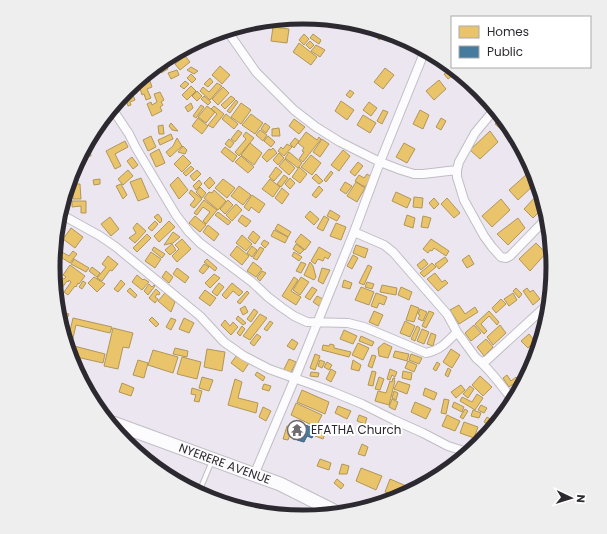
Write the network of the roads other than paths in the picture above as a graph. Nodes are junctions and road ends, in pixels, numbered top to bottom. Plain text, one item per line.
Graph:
1 (230, 35) edge
2 (423, 56) edge
3 (491, 113) edge
4 (115, 114) edge
5 (380, 162) junction
6 (457, 170) junction
7 (66, 217) edge
8 (542, 223) edge
9 (354, 232) junction
10 (543, 309) edge
11 (317, 322) junction
12 (458, 332) junction
13 (480, 361) junction
14 (295, 378) junction
15 (510, 396) edge
16 (120, 425) edge
17 (463, 451) edge
18 (213, 460) junction
19 (254, 475) junction
20 (201, 487) edge
21 (329, 508) edge

1 - 5 street
2 - 5 street
3 - 6 street
4 - 11 street
5 - 6 street
5 - 9 street
6 - 8 street
7 - 14 street
9 - 11 street
9 - 12 street
10 - 13 street
11 - 12 street
11 - 14 street
12 - 13 street
13 - 15 street
14 - 17 street
14 - 19 street
16 - 18 main road, NYERERE AVENUE
18 - 19 main road, NYERERE AVENUE
18 - 20 lane
19 - 21 main road, NYERERE AVENUE

